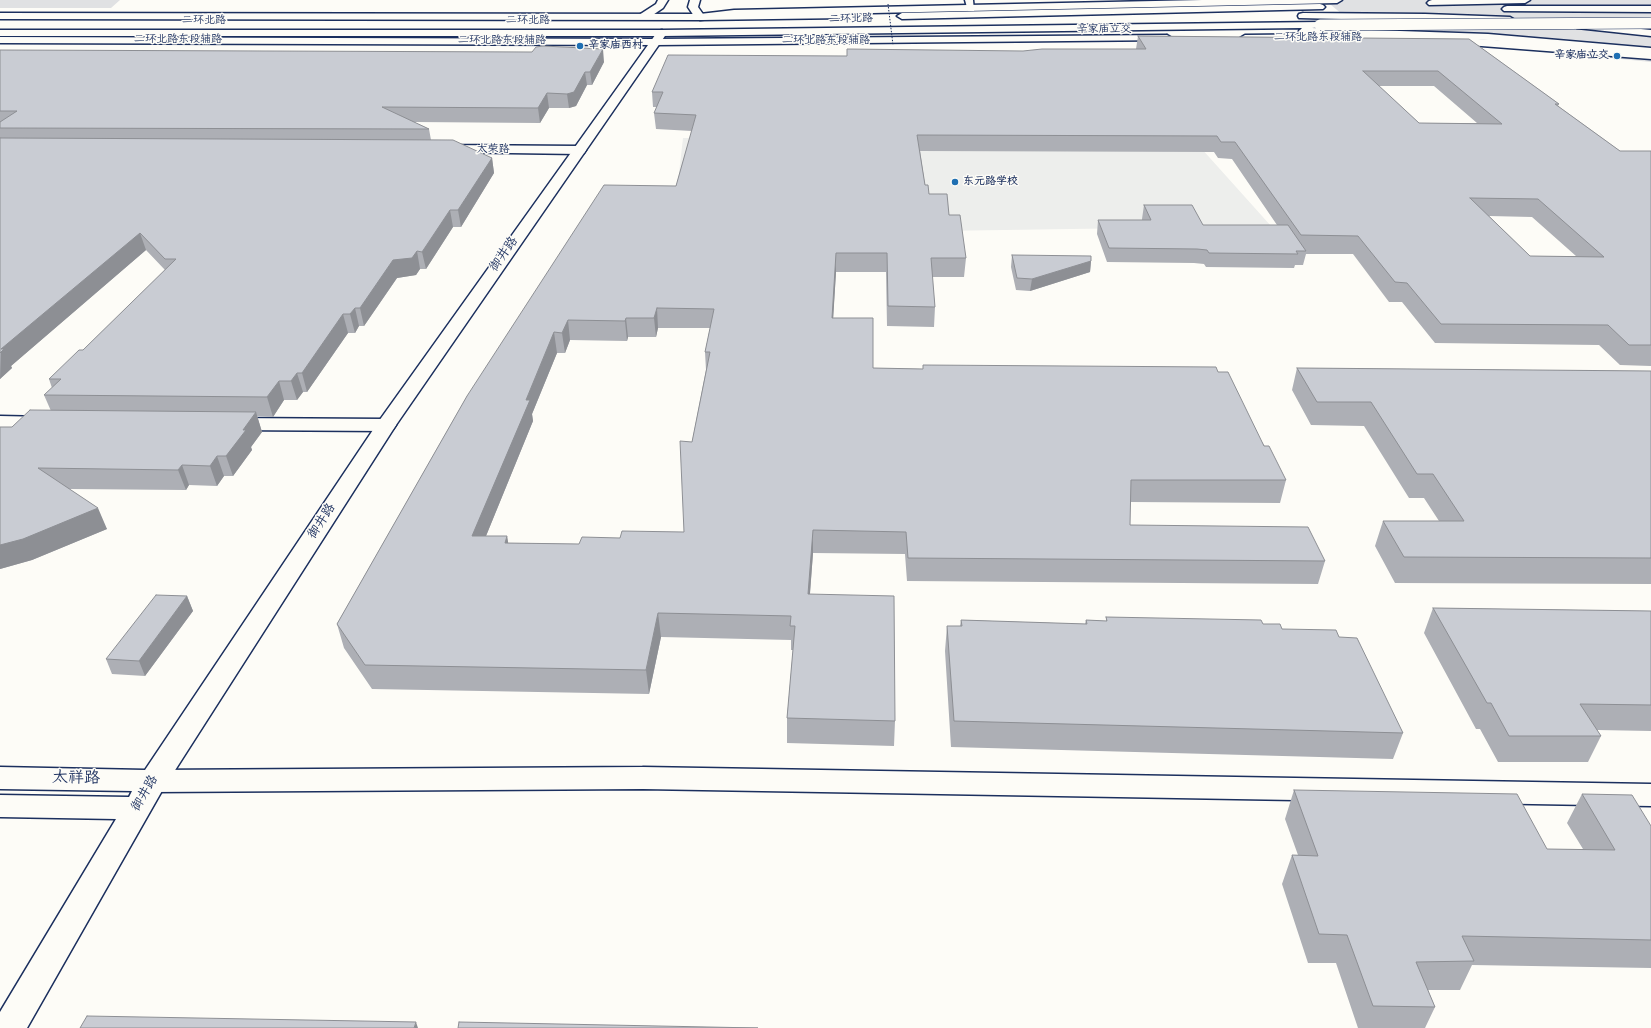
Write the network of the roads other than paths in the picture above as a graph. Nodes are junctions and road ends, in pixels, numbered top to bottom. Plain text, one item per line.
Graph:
1 (662, 0) edge
2 (695, 0) edge
3 (1337, 0) edge
4 (1525, 0) edge
5 (970, 4) edge
6 (1425, 4) dead end
7 (1348, 6) dead end
8 (1651, 9) edge
9 (1208, 10) junction
10 (0, 16) edge
11 (881, 16) junction
12 (643, 17) junction
13 (700, 17) junction
14 (0, 22) edge
15 (1651, 23) edge
16 (1531, 24) junction
17 (1651, 28) edge
18 (1055, 30) junction
19 (0, 33) edge
20 (658, 33) junction
21 (1651, 33) edge
22 (1180, 38) edge
23 (1235, 38) edge
24 (0, 40) edge
25 (1651, 51) edge
26 (1651, 56) edge
27 (428, 149) edge
28 (579, 150) junction
29 (0, 422) edge
30 (63, 423) edge
31 (213, 424) edge
32 (386, 425) junction
33 (0, 778) edge
34 (152, 781) junction
35 (1651, 795) edge
36 (0, 806) edge
37 (137, 808) junction
38 (9, 1028) edge

1 - 12 main road
2 - 13 main road
3 - 5 main road, 二环北路东段辅路
4 - 6 main road
5 - 13 main road, 二环北路东段辅路
7 - 9 main road
8 - 9 main road
9 - 11 main road
10 - 12 main road, 二环北路东段辅路
11 - 13 main road
11 - 20 main road, 二环北路
12 - 13 main road, 二环北路东段辅路
14 - 20 main road, 二环北路
15 - 16 main road, 辛家庙立交, bridge
16 - 17 main road, bridge
16 - 18 main road, 辛家庙立交, bridge
18 - 20 main road, 二环北路
18 - 25 main road, 辛家庙立交
19 - 20 main road, 二环北路
20 - 21 main road, 二环北路, bridge
20 - 22 main road, 二环北路东段辅路
20 - 24 main road, 二环北路东段辅路
20 - 28 main road, 御井路
23 - 26 main road, 二环北路东段辅路
27 - 28 main road, 太荣路
28 - 32 main road, 御井路
29 - 30 main road
31 - 32 main road
32 - 34 main road, 御井路
33 - 34 main road, 太祥路
34 - 35 main road, 太祥路
34 - 37 main road, 御井路
36 - 37 main road, 太祥路
37 - 38 main road, 御井路

